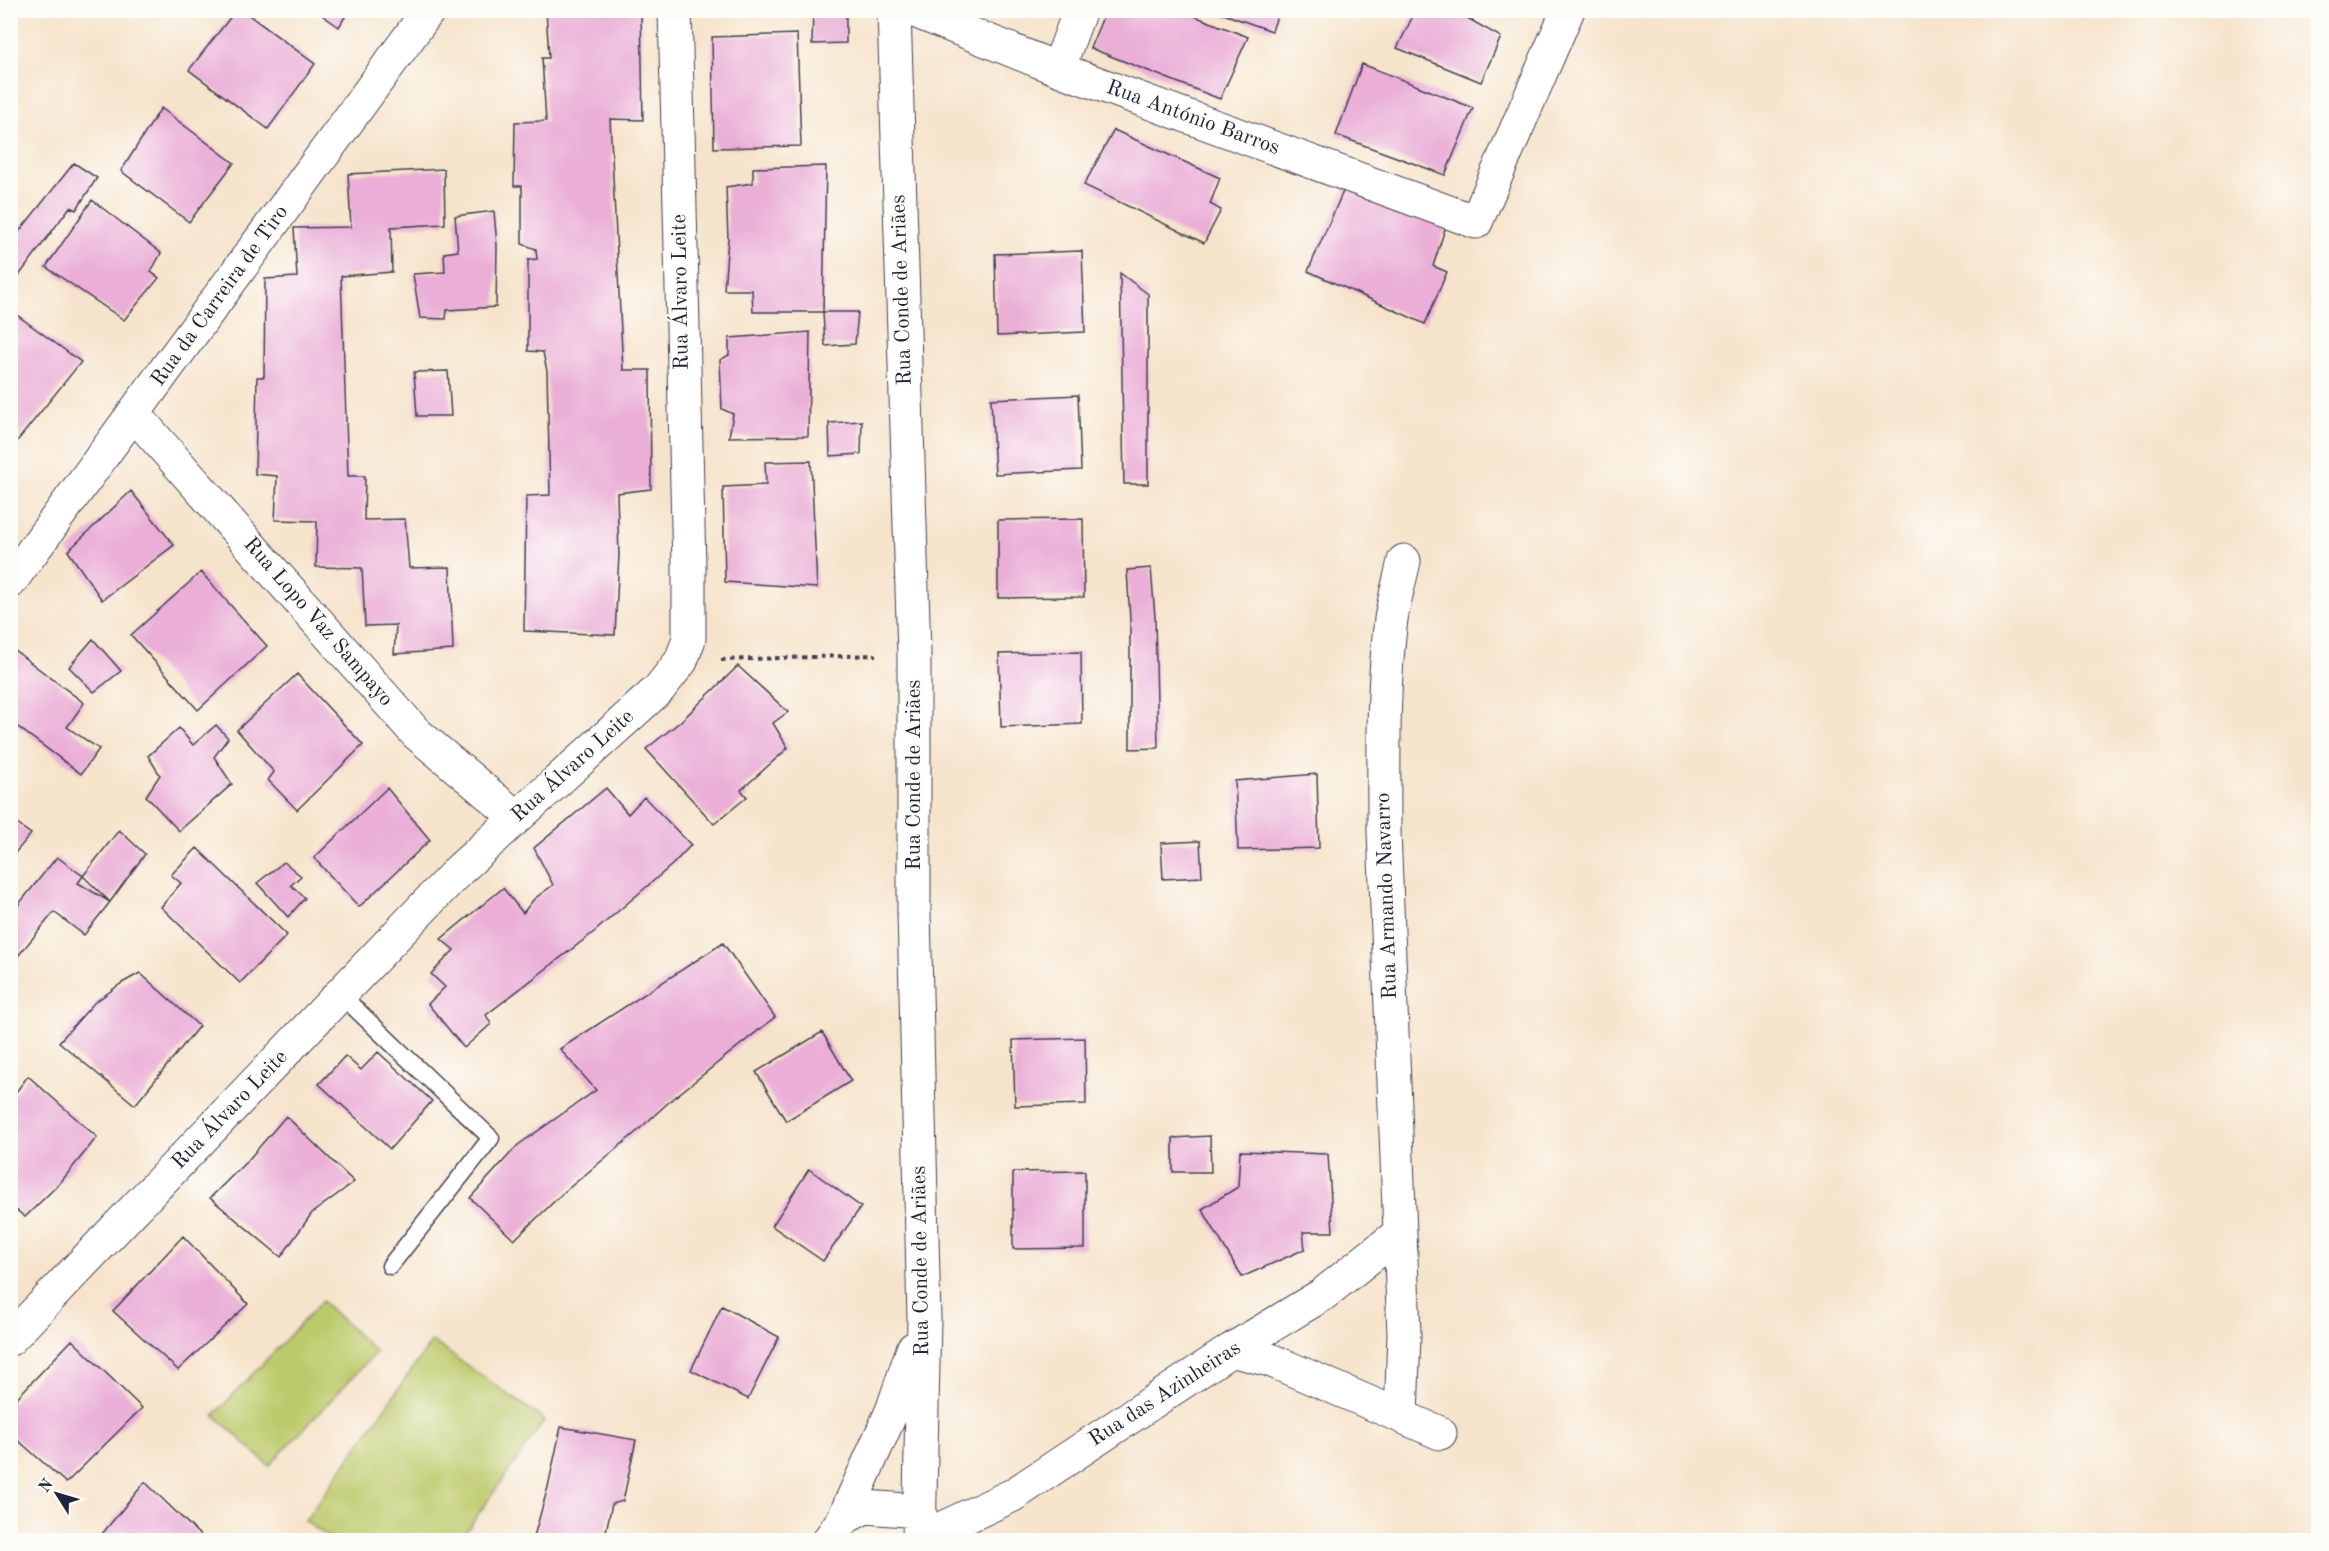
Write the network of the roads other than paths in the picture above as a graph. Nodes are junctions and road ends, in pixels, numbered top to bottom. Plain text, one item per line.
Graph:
1 (429, 10) edge
2 (675, 10) edge
3 (894, 10) edge
4 (912, 10) edge
5 (1080, 10) edge
6 (1568, 10) edge
7 (1058, 69) junction
8 (134, 414) junction
9 (1404, 561) dead end
10 (10, 582) edge
11 (516, 817) junction
12 (340, 994) junction
13 (1400, 1233) junction
14 (390, 1266) dead end
15 (924, 1319) junction
16 (10, 1339) edge
17 (1231, 1350) junction
18 (1401, 1416) junction
19 (1440, 1433) dead end
20 (837, 1529) edge
21 (919, 1530) edge

1 - 8 street, Rua da Carreira de Tiro
2 - 11 street, Rua Álvaro Leite
3 - 15 street, Rua Conde de Ariães
4 - 7 street, Rua António Barros
5 - 7 street
6 - 7 street, Rua António Barros
8 - 10 street, Rua da Carreira de Tiro
8 - 11 street, Rua Lopo Vaz Sampayo
9 - 13 street, Rua Armando Navarro
11 - 12 street, Rua Álvaro Leite
12 - 14 lane
12 - 16 street, Rua Álvaro Leite
13 - 17 street, Rua das Azinheiras
13 - 18 street, Rua Armando Navarro
15 - 20 street
15 - 21 street, Rua Conde de Ariães
17 - 18 street
17 - 21 street, Rua das Azinheiras
18 - 19 street
20 - 21 street

